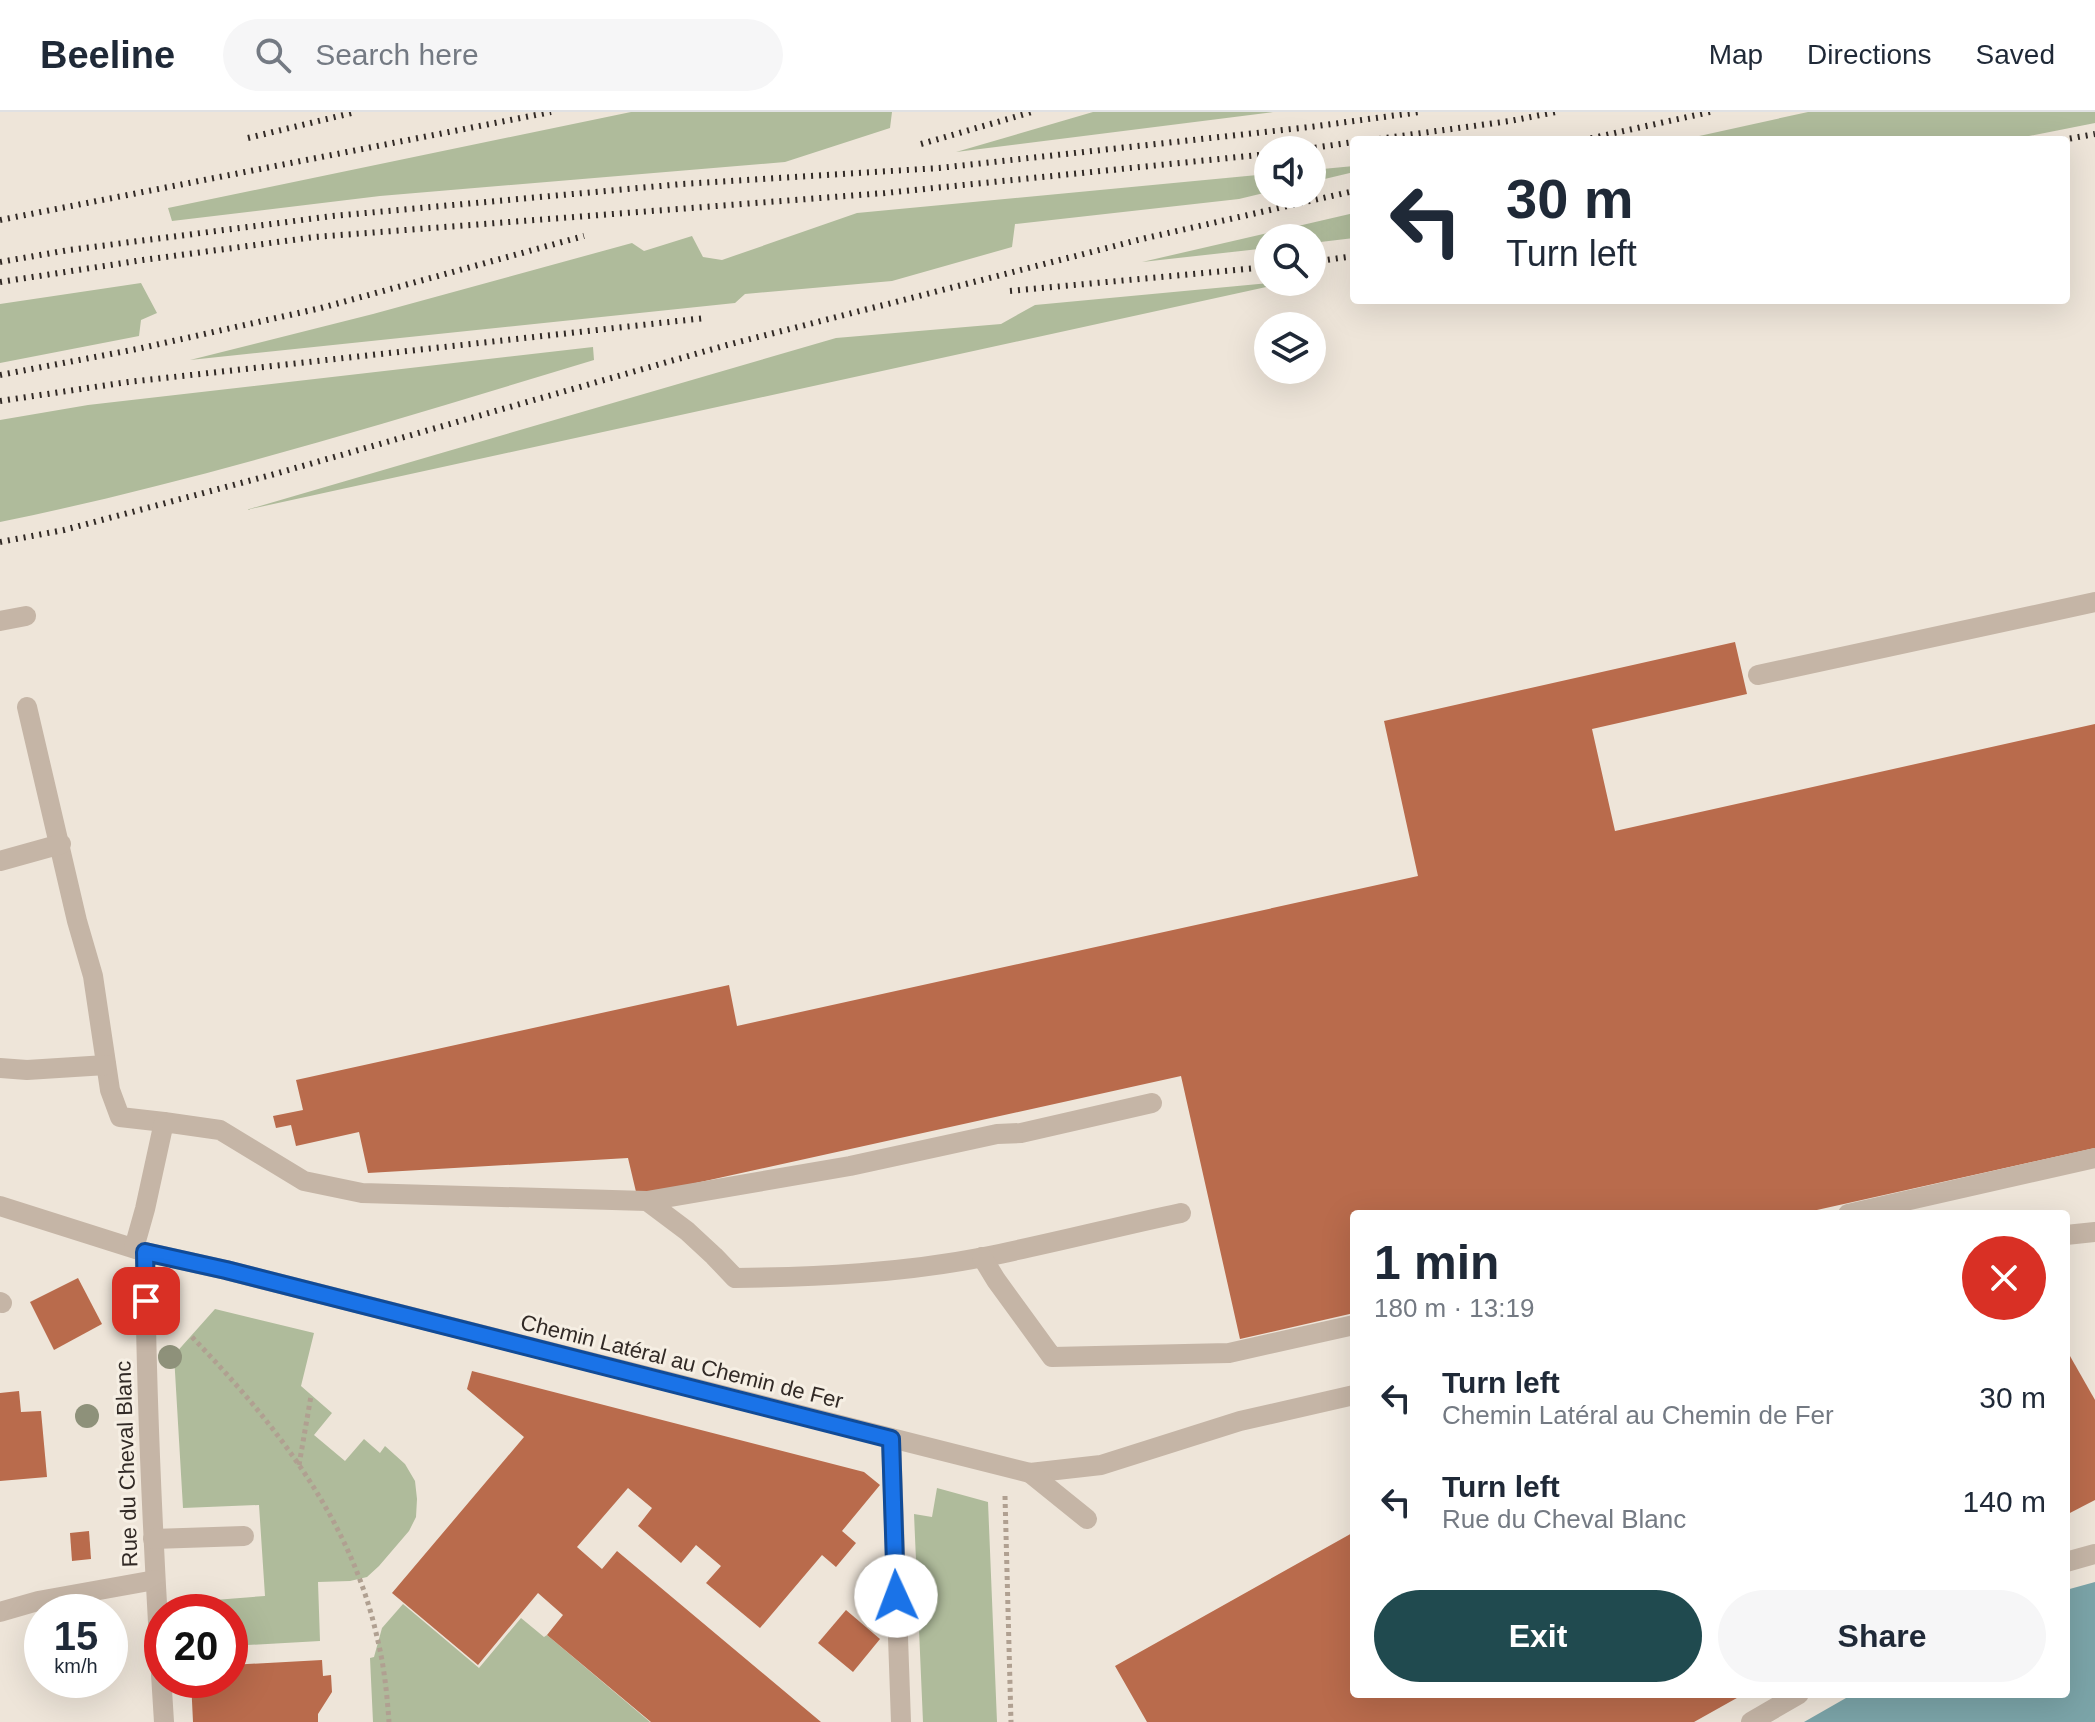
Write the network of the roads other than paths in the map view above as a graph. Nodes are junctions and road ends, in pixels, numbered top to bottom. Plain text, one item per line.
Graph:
1 (2095, 602) edge
2 (26, 616) dead end
3 (0, 621) edge
4 (1758, 675) dead end
5 (27, 707) dead end
6 (61, 844) junction
7 (0, 861) edge
8 (106, 1065) junction
9 (0, 1068) edge
10 (1152, 1103) dead end
11 (164, 1122) junction
12 (2095, 1158) edge
13 (647, 1201) junction
14 (0, 1206) edge
15 (1866, 1210) edge
16 (1181, 1213) dead end
17 (2095, 1232) edge
18 (2070, 1235) edge
19 (140, 1250) junction
20 (982, 1257) junction
21 (1350, 1326) edge
22 (1350, 1396) edge
23 (891, 1439) junction
24 (1030, 1473) junction
25 (1087, 1519) dead end
26 (244, 1536) dead end
27 (153, 1539) junction
28 (2095, 1554) edge
29 (2070, 1561) edge
30 (155, 1580) junction
31 (0, 1612) edge
32 (1792, 1698) edge
33 (164, 1722) edge
34 (901, 1722) edge
35 (1751, 1722) edge

1 - 4 street
2 - 3 street
5 - 6 street
6 - 7 street
6 - 8 street
8 - 9 street
8 - 11 street
10 - 13 street
11 - 13 street
11 - 19 street, Rue du Cheval Blanc
12 - 15 street
13 - 20 street
14 - 19 street, Chemin Latéral au Chemin de Fer
16 - 20 street
17 - 18 street
19 - 23 street, Chemin Latéral au Chemin de Fer
19 - 27 street, Rue du Cheval Blanc
20 - 21 street
22 - 24 street, Chemin Latéral au Chemin de Fer
23 - 24 street, Chemin Latéral au Chemin de Fer
23 - 34 street
24 - 25 street
26 - 27 street
27 - 30 street, Rue du Cheval Blanc
28 - 29 street
30 - 31 street
30 - 33 street, Rue du Cheval Blanc
32 - 35 street

